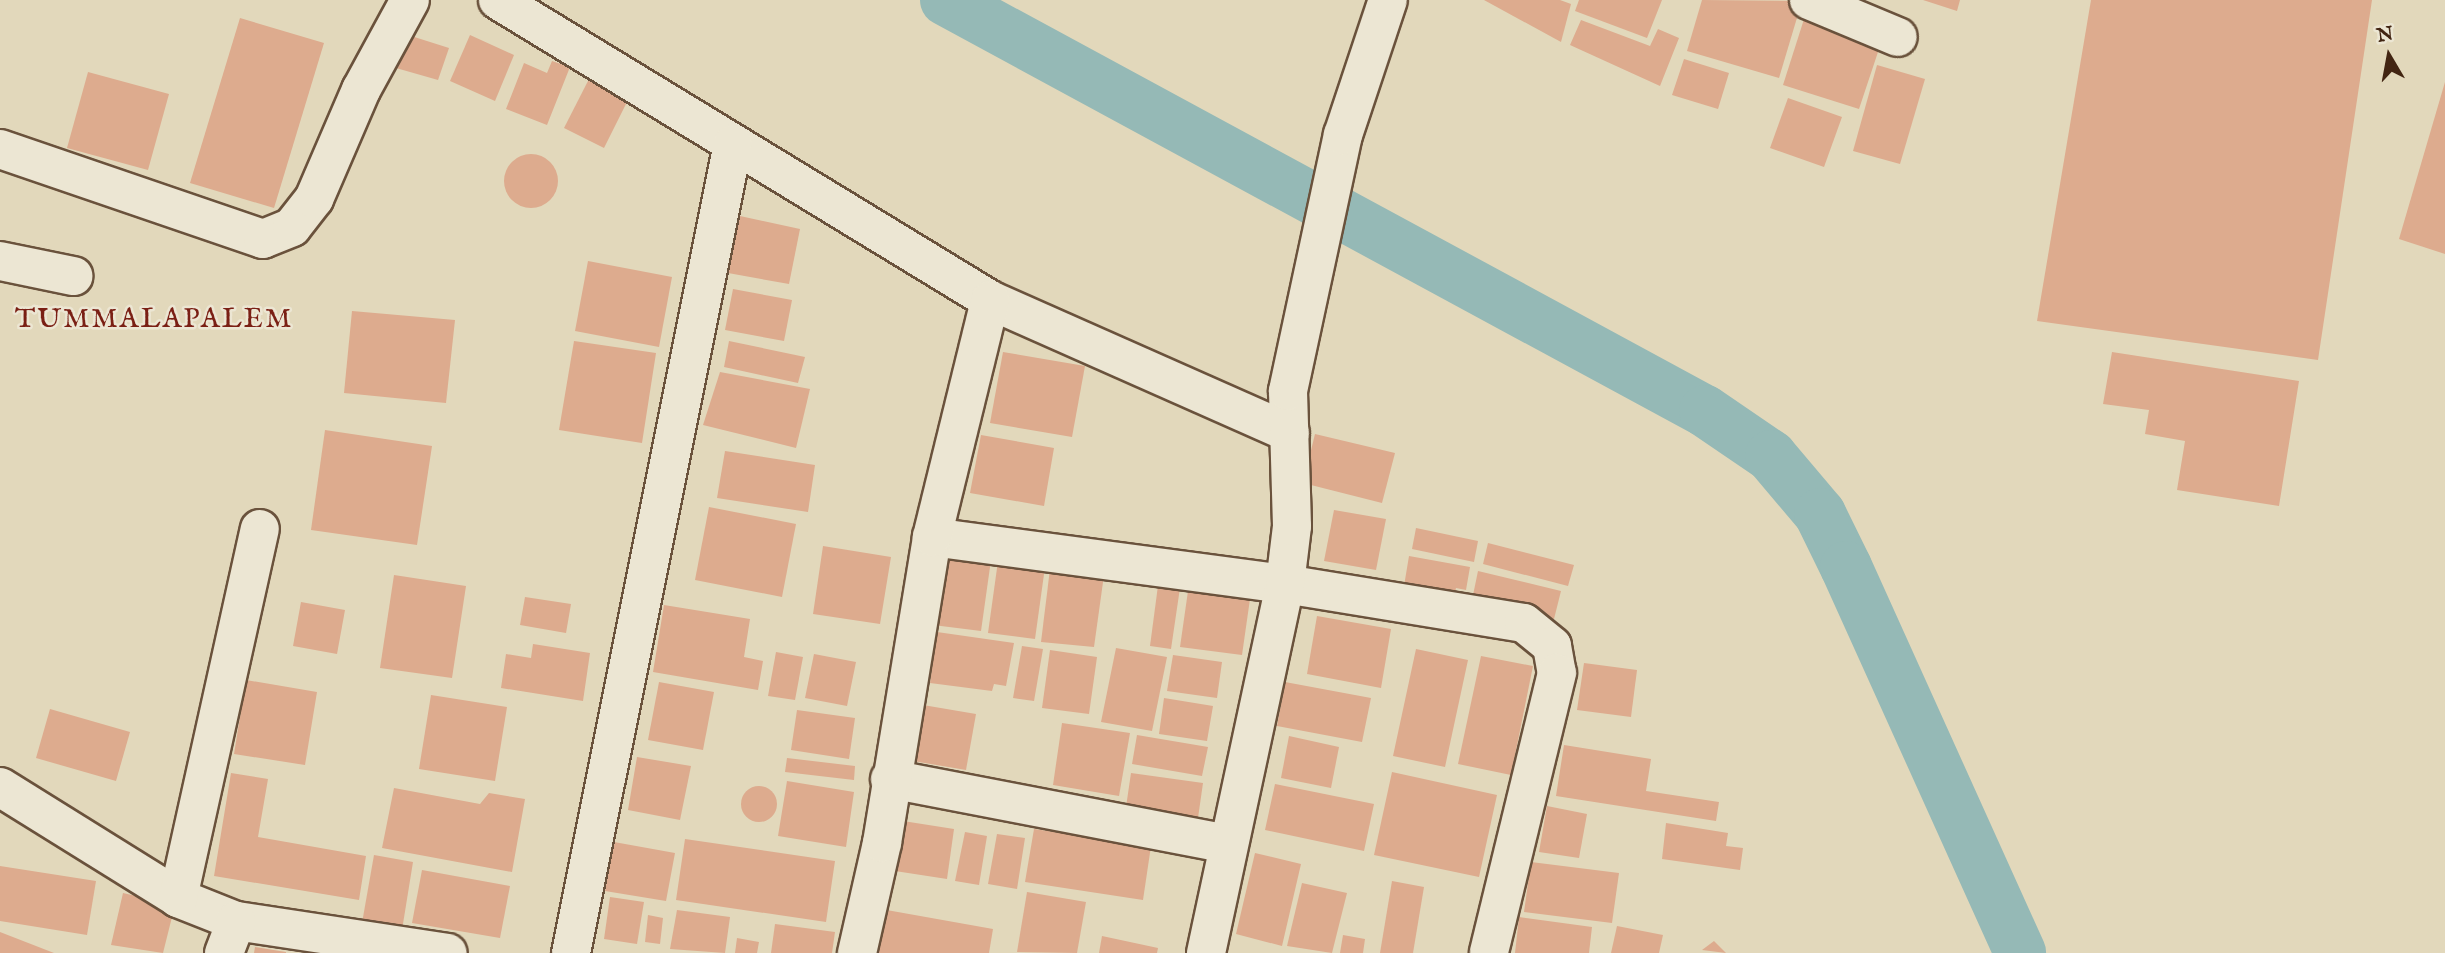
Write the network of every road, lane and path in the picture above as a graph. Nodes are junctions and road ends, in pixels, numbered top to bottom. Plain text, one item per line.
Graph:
1 (410, 0) edge
2 (498, 0) edge
3 (1388, 0) edge
4 (1809, 0) edge
5 (1898, 37) dead end
6 (733, 144) junction
7 (0, 149) edge
8 (0, 261) edge
9 (73, 276) dead end
10 (990, 300) junction
11 (1290, 433) junction
12 (260, 529) dead end
13 (932, 537) junction
14 (1285, 584) junction
15 (890, 779) junction
16 (0, 787) edge
17 (1227, 844) junction
18 (178, 898) junction
19 (230, 937) edge
20 (1209, 952) edge
21 (448, 953) edge
22 (571, 953) edge
23 (858, 953) edge
24 (1489, 953) edge

1 - 7 street
2 - 6 street
3 - 11 street
4 - 5 street
6 - 10 street
6 - 22 street
8 - 9 street
10 - 11 street
10 - 13 street
11 - 14 street
12 - 18 street
13 - 14 street
13 - 15 street
14 - 17 street
14 - 24 street
15 - 17 street
15 - 23 street
16 - 18 street
17 - 20 street
18 - 19 street
19 - 21 street

